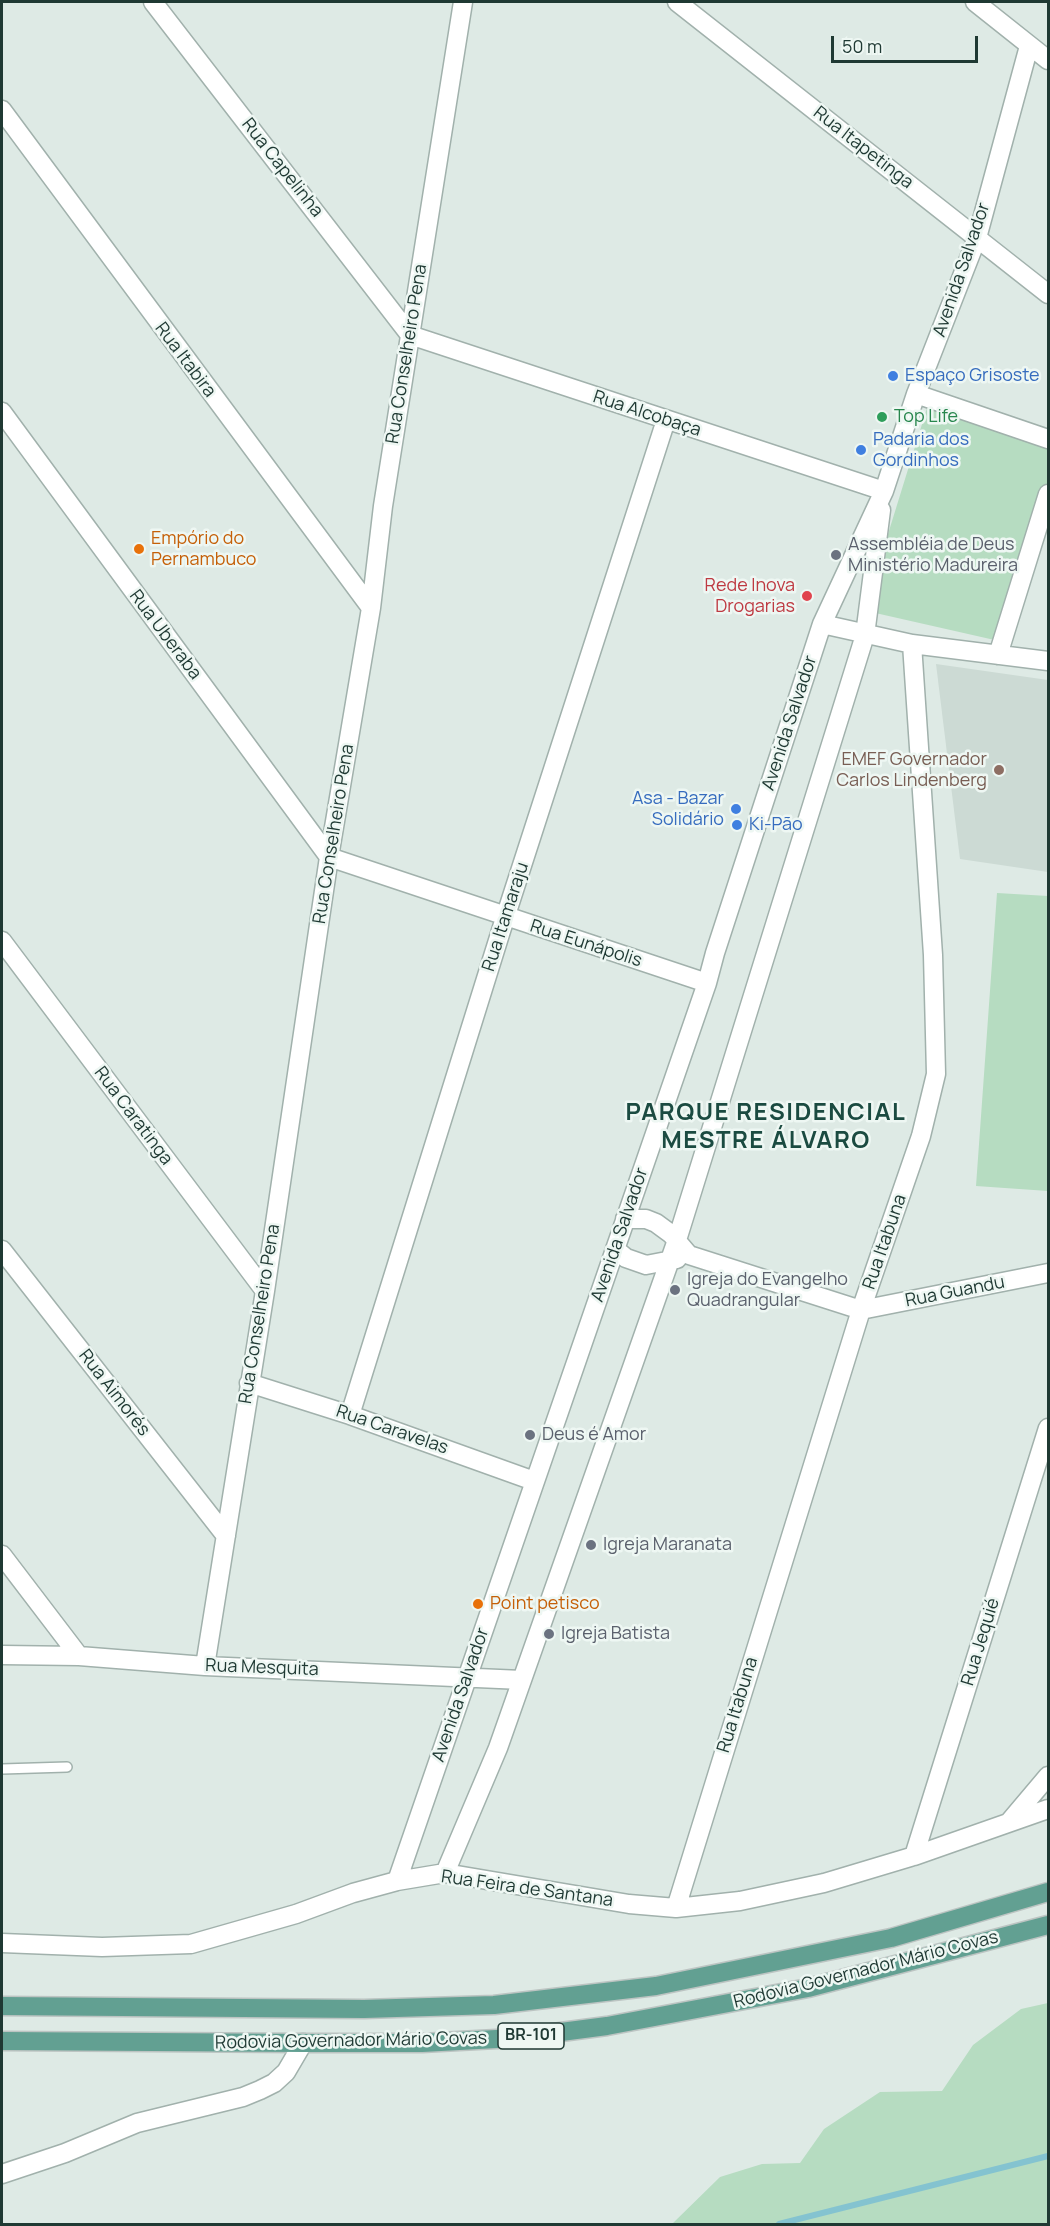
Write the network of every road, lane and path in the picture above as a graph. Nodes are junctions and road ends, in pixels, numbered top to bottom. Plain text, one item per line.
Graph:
1 (153, 2) edge
2 (463, 2) edge
3 (677, 2) edge
4 (975, 2) edge
5 (1029, 46) junction
6 (1048, 60) edge
7 (2, 110) edge
8 (977, 238) junction
9 (1048, 294) edge
10 (410, 334) junction
11 (916, 394) junction
12 (2, 412) edge
13 (666, 420) junction
14 (1048, 439) edge
15 (884, 491) junction
16 (1048, 494) edge
17 (371, 608) junction
18 (822, 624) junction
19 (865, 635) junction
20 (912, 644) junction
21 (998, 655) junction
22 (1048, 661) edge
23 (329, 857) junction
24 (505, 918) junction
25 (4, 951) edge
26 (707, 983) junction
27 (625, 1219) junction
28 (676, 1240) junction
29 (2, 1250) edge
30 (615, 1250) junction
31 (689, 1255) junction
32 (670, 1261) junction
33 (1048, 1273) edge
34 (265, 1291) junction
35 (861, 1310) junction
36 (249, 1383) junction
37 (350, 1414) junction
38 (1048, 1428) edge
39 (534, 1481) junction
40 (226, 1536) junction
41 (2, 1555) edge
42 (2, 1655) edge
43 (79, 1656) junction
44 (205, 1666) junction
45 (468, 1676) junction
46 (522, 1680) junction
47 (67, 1767) dead end
48 (2, 1769) edge
49 (1048, 1776) edge
50 (1048, 1809) edge
51 (1010, 1821) junction
52 (914, 1856) junction
53 (445, 1873) junction
54 (397, 1881) junction
55 (1048, 1892) edge
56 (675, 1908) junction
57 (1048, 1925) edge
58 (2, 1943) edge
59 (2, 2006) edge
60 (2, 2041) edge
61 (303, 2043) junction
62 (2, 2174) edge

1 - 10 street, Rua Capelinha
2 - 10 street, Rua Conselheiro Pena
3 - 8 street, Rua Itapetinga
4 - 5 street
5 - 6 street
5 - 8 street, Avenida Salvador
7 - 17 street, Rua Itabira
8 - 9 street, Rua Itapetinga
8 - 11 street, Avenida Salvador
10 - 13 street, Rua Alcobaça
10 - 17 street, Rua Conselheiro Pena
11 - 14 street
11 - 15 street, Avenida Salvador
12 - 23 street, Rua Uberaba
13 - 15 street, Rua Alcobaça
13 - 24 street, Rua Itamaraju
15 - 18 street, Avenida Salvador
15 - 19 street, Avenida Salvador
16 - 21 street
17 - 23 street, Rua Conselheiro Pena
18 - 19 street
18 - 26 street, Avenida Salvador
19 - 20 street
19 - 28 street, Avenida Salvador
20 - 21 street
20 - 35 street, Rua Itabuna
21 - 22 street
23 - 24 street, Rua Eunápolis
23 - 34 street, Rua Conselheiro Pena
24 - 26 street, Rua Eunápolis
24 - 37 street, Rua Itamaraju
25 - 34 street, Rua Caratinga
26 - 27 street, Avenida Salvador
27 - 28 street
27 - 30 street, Avenida Salvador
28 - 31 street
28 - 32 street, Avenida Salvador
29 - 40 street, Rua Aimorés
30 - 32 street
30 - 39 street, Avenida Salvador
31 - 32 street
31 - 35 street, Rua Guandu
32 - 46 street, Avenida Salvador
33 - 35 street, Rua Guandu
34 - 36 street, Rua Conselheiro Pena
35 - 56 street, Rua Itabuna
36 - 37 street, Rua Caravelas
36 - 40 street, Rua Conselheiro Pena
37 - 39 street, Rua Caravelas
38 - 52 street, Rua Jequié
39 - 45 street, Avenida Salvador
40 - 44 street, Rua Conselheiro Pena
41 - 43 street
42 - 43 street, Rua Mesquita
43 - 44 street, Rua Mesquita
44 - 45 street, Rua Mesquita
45 - 46 street, Rua Mesquita
45 - 54 street, Avenida Salvador
46 - 53 street, Avenida Salvador
47 - 48 lane
49 - 51 street
50 - 51 street, Rua Feira de Santana
51 - 52 street, Rua Feira de Santana
52 - 56 street, Rua Feira de Santana
53 - 54 street, Rua Feira de Santana
53 - 56 street, Rua Feira de Santana
54 - 58 street, Rua Feira de Santana
55 - 59 main road, Rodovia Governador Mário Covas / BR-101
57 - 61 main road, Rodovia Governador Mário Covas / BR-101
60 - 61 main road, Rodovia Governador Mário Covas / BR-101
61 - 62 street

